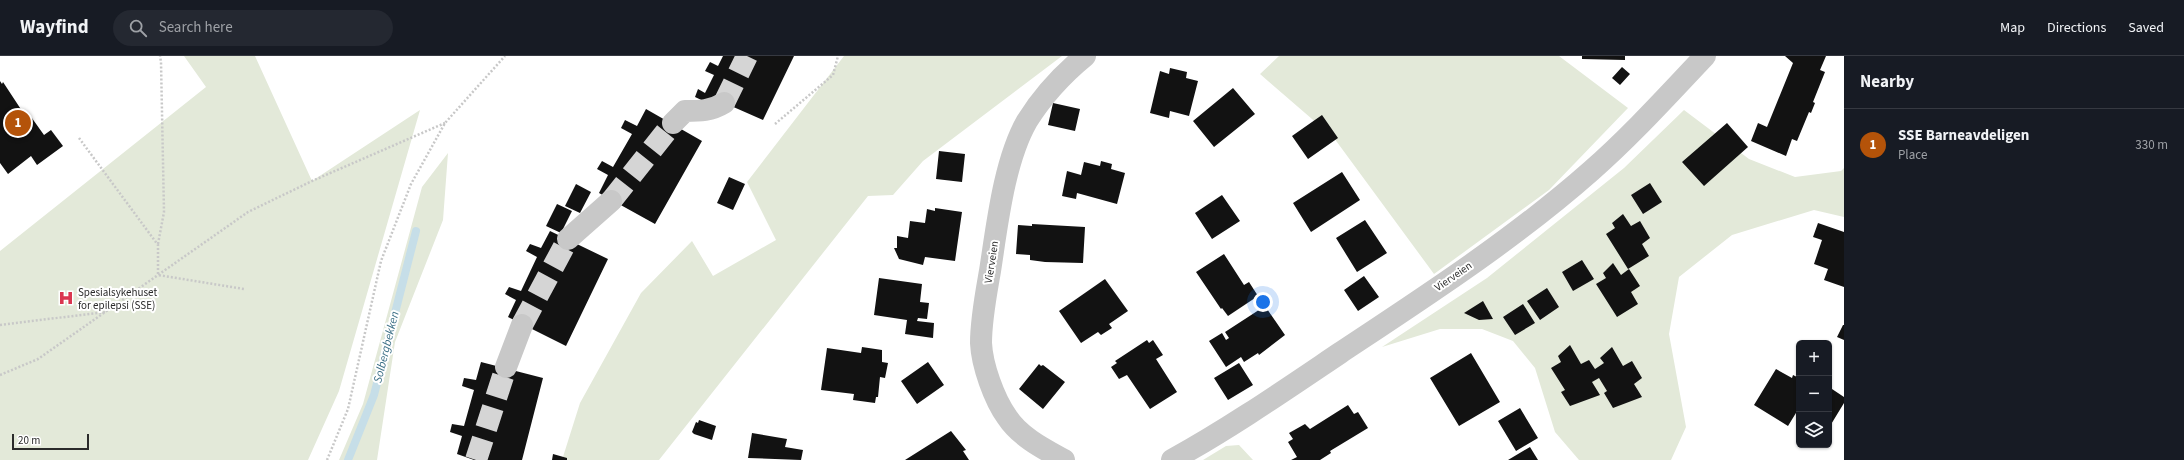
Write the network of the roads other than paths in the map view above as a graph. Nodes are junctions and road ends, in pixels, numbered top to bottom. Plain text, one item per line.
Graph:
1 (1085, 56) edge
2 (1705, 56) edge
3 (724, 103) tunnel mouth
4 (673, 123) tunnel mouth
5 (611, 201) tunnel mouth
6 (568, 239) tunnel mouth
7 (522, 325) tunnel mouth
8 (506, 367) tunnel mouth
9 (1064, 460) edge
10 (1172, 460) edge

1 - 9 street, Vierveien
2 - 10 street, Vierveien
3 - 4 street
5 - 6 street
7 - 8 street

